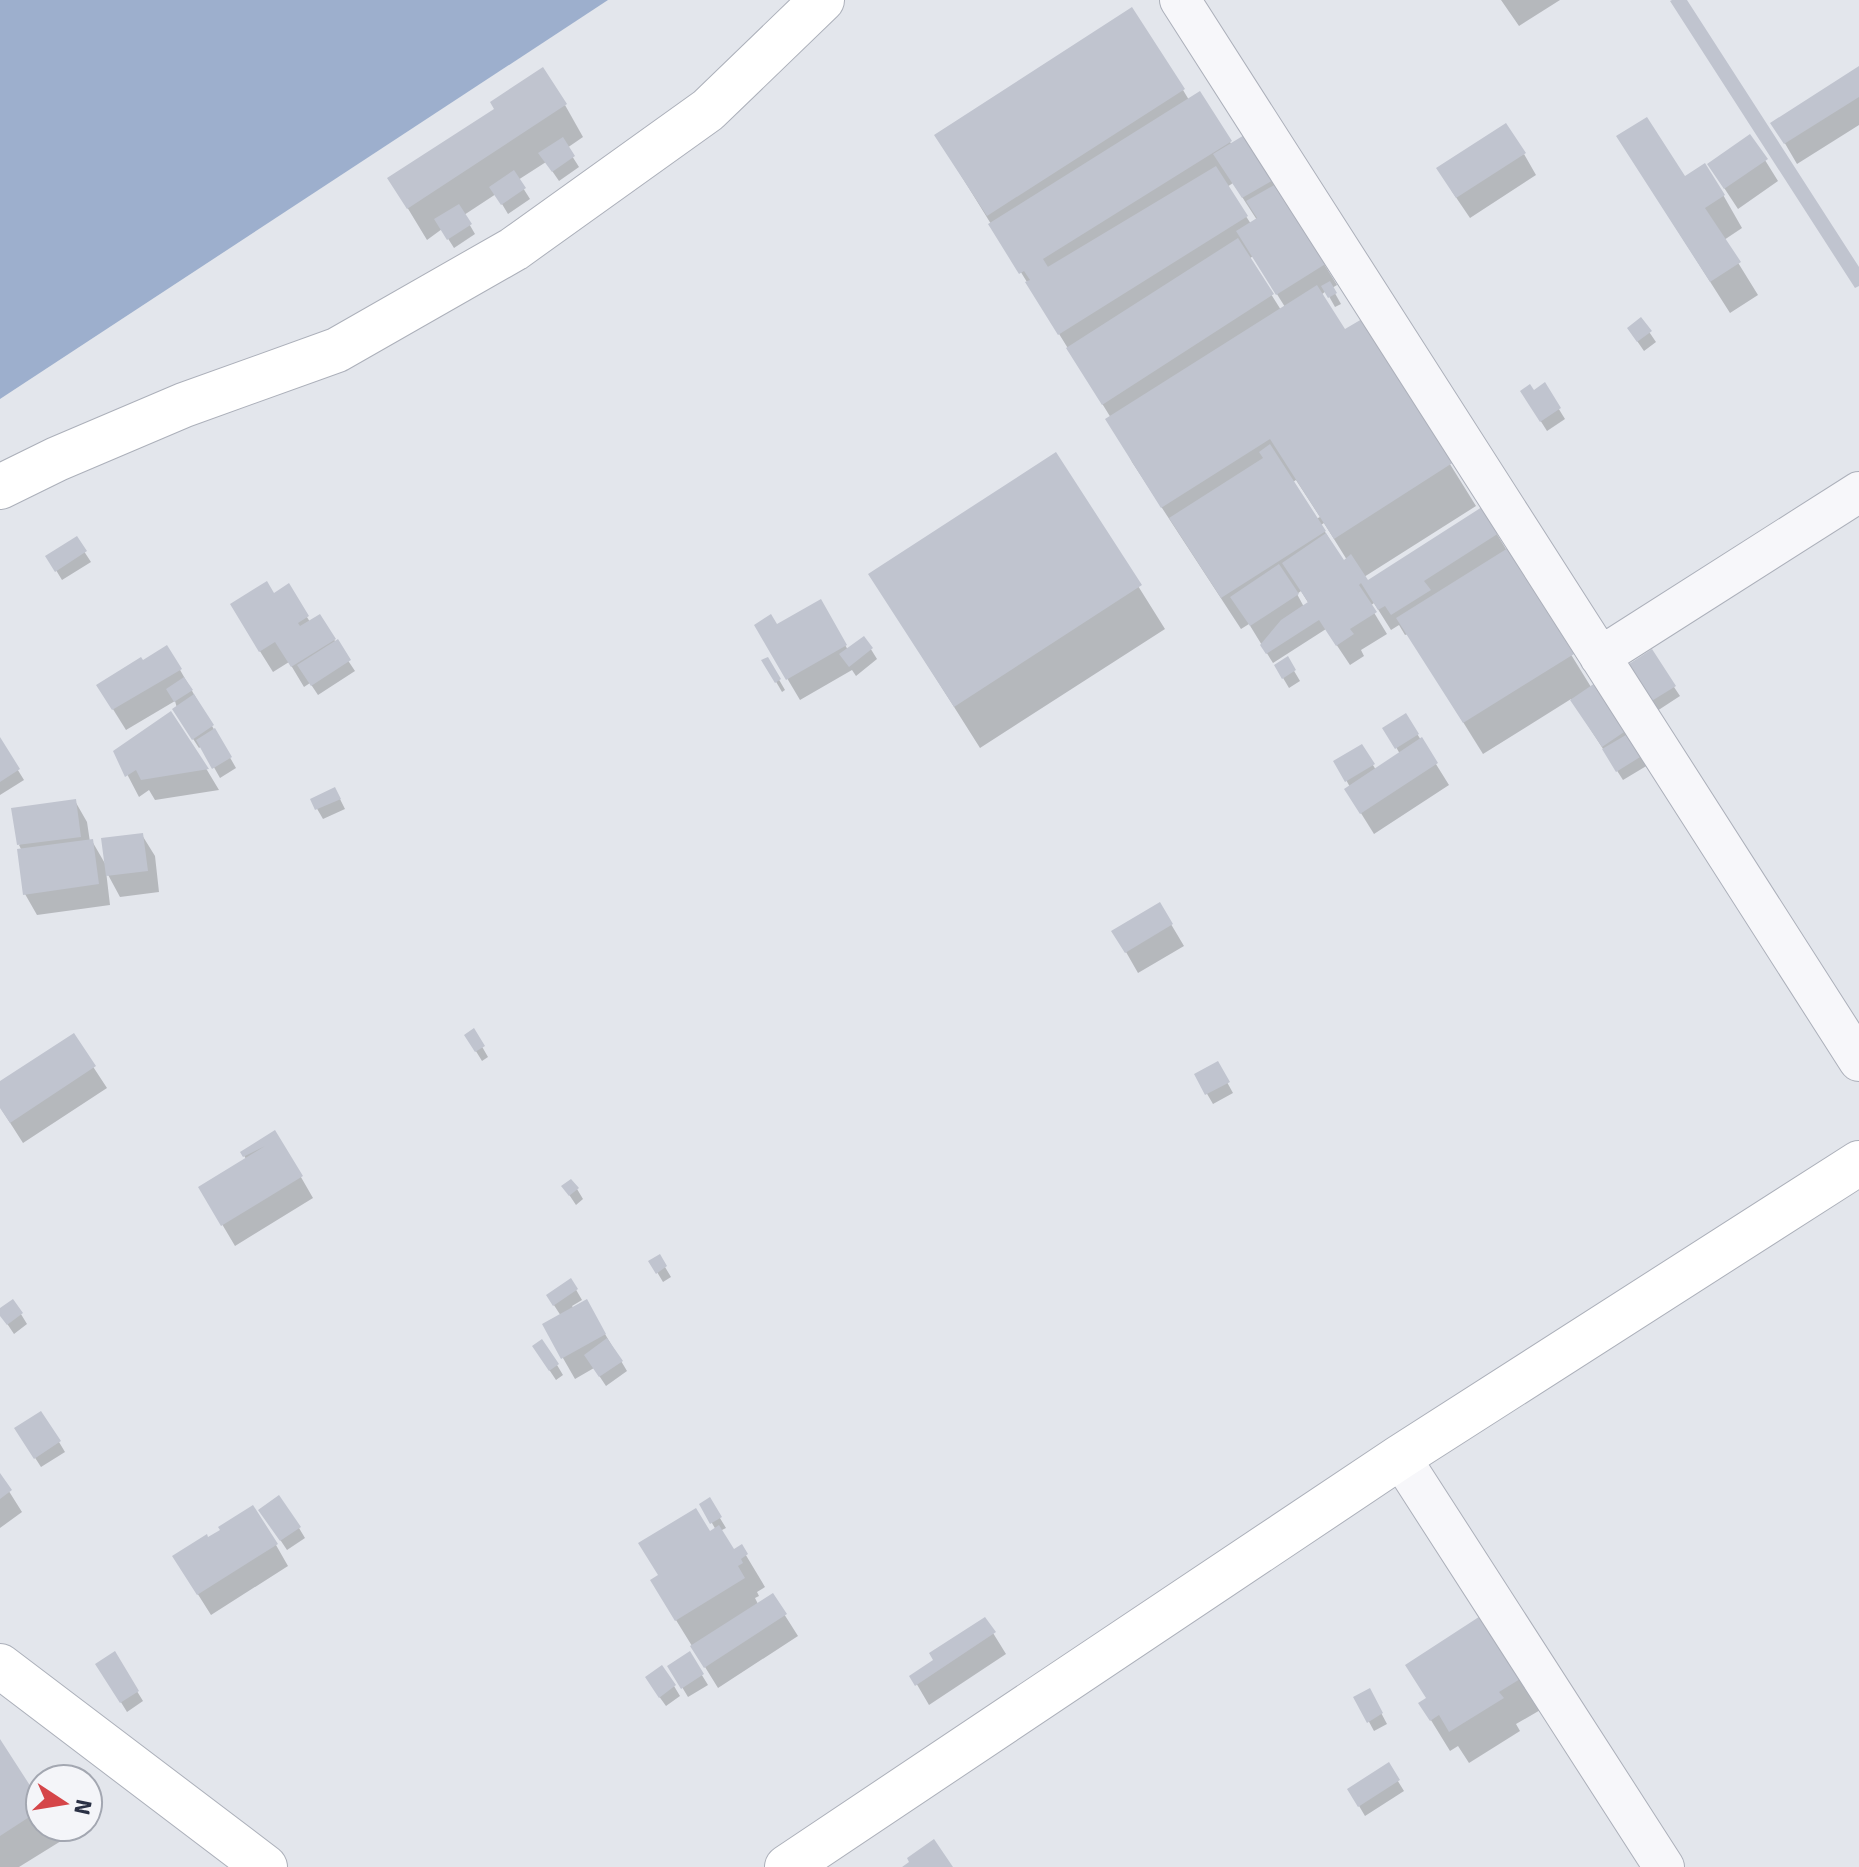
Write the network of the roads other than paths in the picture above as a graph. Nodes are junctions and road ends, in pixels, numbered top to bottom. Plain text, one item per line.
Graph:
1 (822, 0) edge
2 (1180, 0) edge
3 (0, 487) edge
4 (1859, 492) edge
5 (1600, 657) junction
6 (1859, 1061) edge
7 (1859, 1163) edge
8 (1400, 1457) junction
9 (0, 1666) edge
10 (265, 1867) edge
11 (787, 1867) edge
12 (1664, 1867) edge

1 - 3 street
2 - 5 street
4 - 5 street
5 - 6 street
7 - 8 street
8 - 11 street
8 - 12 street
9 - 10 street

